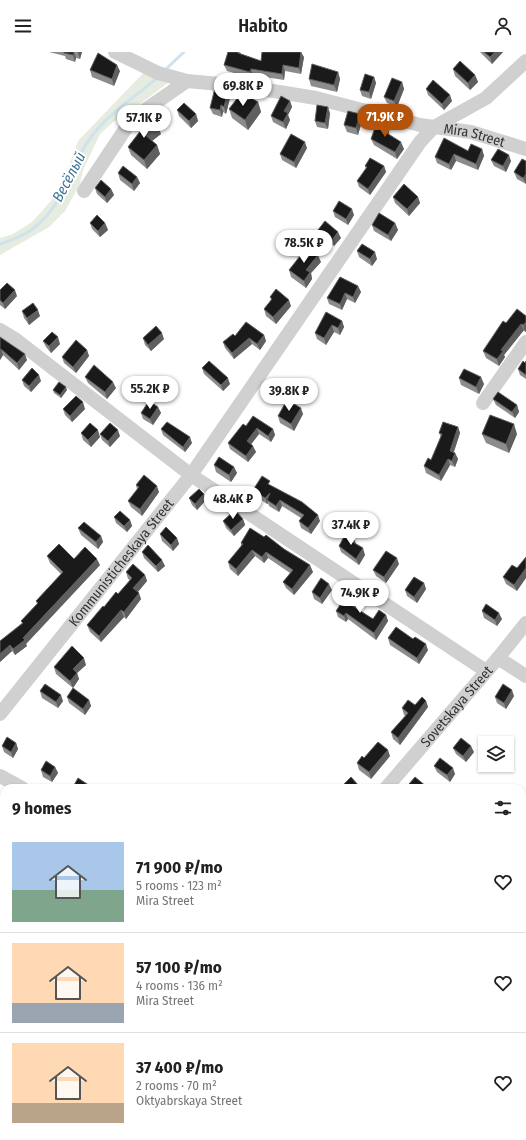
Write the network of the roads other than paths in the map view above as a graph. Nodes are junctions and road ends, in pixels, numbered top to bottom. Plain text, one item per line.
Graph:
1 (115, 52) edge
2 (526, 62) edge
3 (187, 81) junction
4 (434, 127) junction
5 (526, 149) edge
6 (84, 191) dead end
7 (0, 330) edge
8 (526, 342) edge
9 (483, 402) dead end
10 (191, 475) junction
11 (526, 623) edge
12 (498, 658) junction
13 (486, 671) junction
14 (526, 676) edge
15 (0, 714) edge
16 (0, 776) edge
17 (15, 784) edge
18 (389, 784) edge

1 - 3 street, Mira Street
2 - 4 street, Kommunisticheskaya Street
3 - 4 street, Mira Street
3 - 6 street
4 - 5 street, Mira Street
4 - 10 street, Kommunisticheskaya Street
7 - 10 street
8 - 9 street
10 - 13 street
10 - 15 street, Kommunisticheskaya Street
11 - 12 street, Sovetskaya Street
12 - 13 street, Sovetskaya Street
12 - 14 street
13 - 18 street, Sovetskaya Street
16 - 17 street

